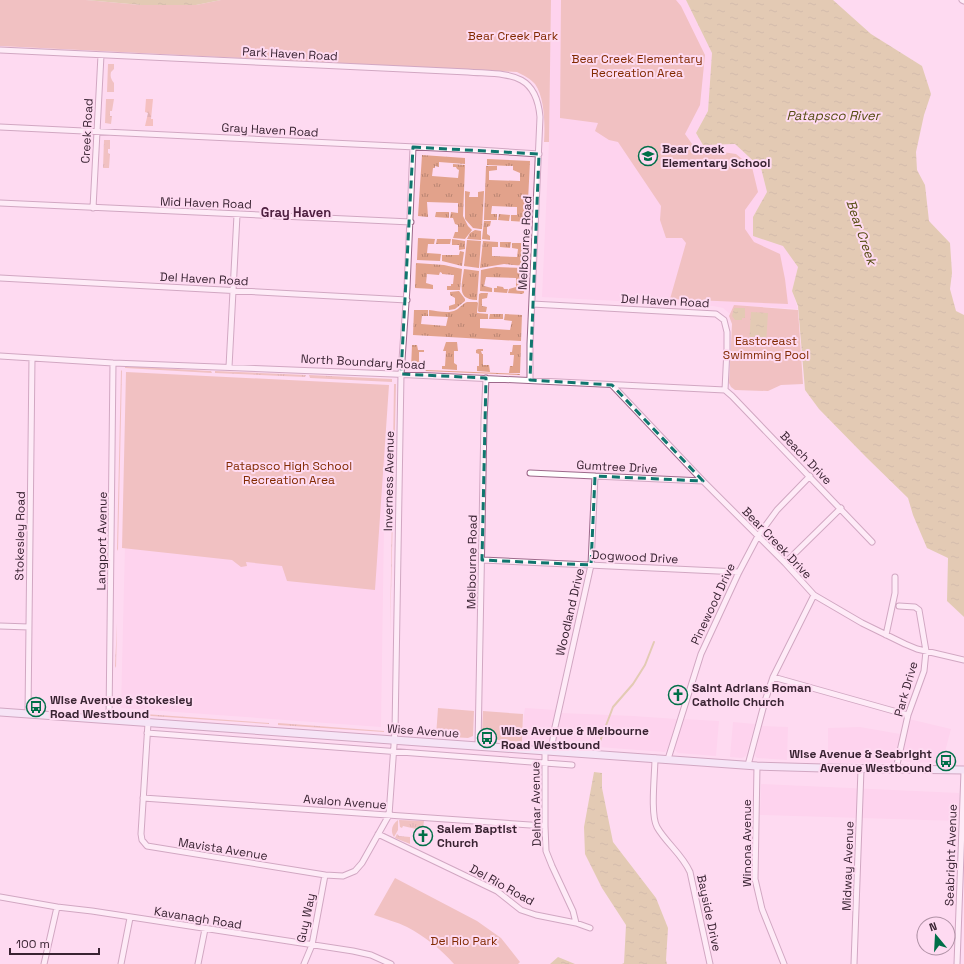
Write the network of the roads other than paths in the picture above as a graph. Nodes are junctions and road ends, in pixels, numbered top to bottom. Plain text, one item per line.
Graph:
1 (0, 50) edge
2 (101, 55) junction
3 (0, 127) edge
4 (540, 131) joint
5 (97, 132) junction
6 (413, 147) junction
7 (539, 154) junction
8 (0, 203) edge
9 (93, 208) junction
10 (237, 215) junction
11 (411, 222) junction
12 (0, 278) edge
13 (233, 290) junction
14 (406, 300) junction
15 (532, 304) junction
16 (0, 356) edge
17 (32, 358) junction
18 (113, 363) junction
19 (229, 367) junction
20 (401, 374) junction
21 (486, 378) junction
22 (530, 380) junction
23 (612, 385) junction
24 (725, 390) junction
25 (530, 473) dead end
26 (595, 476) junction
27 (810, 476) junction
28 (703, 481) junction
29 (841, 508) junction
30 (758, 536) junction
31 (872, 542) dead end
32 (482, 560) junction
33 (784, 563) junction
34 (591, 565) junction
35 (739, 572) junction
36 (895, 577) dead end
37 (814, 595) junction
38 (899, 606) dead end
39 (0, 626) edge
40 (29, 627) junction
41 (886, 635) junction
42 (926, 651) junction
43 (964, 660) edge
44 (773, 677) junction
45 (0, 712) edge
46 (28, 714) junction
47 (908, 715) junction
48 (110, 720) junction
49 (148, 723) junction
50 (147, 733) junction
51 (394, 740) junction
52 (478, 746) junction
53 (548, 751) junction
54 (394, 752) junction
55 (655, 758) junction
56 (668, 759) junction
57 (545, 763) junction
58 (572, 765) dead end
59 (748, 765) junction
60 (757, 766) junction
61 (861, 769) junction
62 (896, 769) junction
63 (964, 770) edge
64 (143, 798) junction
65 (389, 816) junction
66 (545, 826) junction
67 (378, 834) junction
68 (325, 875) junction
69 (0, 897) edge
70 (57, 907) junction
71 (130, 918) junction
72 (576, 922) junction
73 (590, 928) dead end
74 (205, 929) junction
75 (312, 945) junction
76 (44, 964) edge
77 (121, 964) edge
78 (198, 964) edge
79 (304, 964) edge
80 (392, 964) edge
81 (710, 964) edge
82 (784, 964) edge
83 (854, 964) edge
84 (957, 964) edge

1 - 2 street, Park Haven Road
2 - 4 street, Park Haven Road
2 - 5 street, Creek Road
3 - 5 street, Gray Haven Road
4 - 7 street, Melbourne Road
5 - 6 street, Gray Haven Road
5 - 9 street, Creek Road
6 - 7 street, Gray Haven Road
6 - 11 street, Inverness Avenue
7 - 15 street, Melbourne Road
8 - 9 street, Mid Haven Road
9 - 10 street, Mid Haven Road
10 - 11 street, Mid Haven Road
10 - 13 street
11 - 14 street, Inverness Avenue
12 - 13 street, Del Haven Road
13 - 14 street, Del Haven Road
13 - 19 street
14 - 20 street, Inverness Avenue
15 - 22 street, Melbourne Road
15 - 24 street, Del Haven Road
16 - 17 street, North Boundary Road
17 - 18 street, North Boundary Road
17 - 40 street, Stokesley Road
18 - 19 street, North Boundary Road
18 - 48 street, Langport Avenue
19 - 20 street, North Boundary Road
20 - 21 street, North Boundary Road
20 - 51 street, Inverness Avenue
21 - 22 street, North Boundary Road
21 - 32 street, Melbourne Road
22 - 23 street, North Boundary Road
23 - 24 street, North Boundary Road
23 - 28 street, Bear Creek Drive
24 - 27 street, Beach Drive
25 - 26 street, Gumtree Drive
26 - 28 street, Gumtree Drive
26 - 34 street, Woodland Drive
27 - 29 street, Beach Drive
27 - 30 street, Pinewood Drive
28 - 30 street, Bear Creek Drive
29 - 31 street, Beach Drive
29 - 33 street
30 - 33 street, Bear Creek Drive
30 - 35 street, Pinewood Drive
32 - 34 street, Dogwood Drive
32 - 52 street, Melbourne Road
33 - 37 street, Bear Creek Drive
34 - 35 street, Dogwood Drive
34 - 53 street, Woodland Drive
35 - 56 street, Pinewood Drive
36 - 41 street
37 - 41 street, Bear Creek Drive
37 - 44 street
38 - 42 street, Park Drive
39 - 40 street
40 - 46 street, Stokesley Road
41 - 42 street, Bear Creek Drive
42 - 43 street, Bear Creek Drive
42 - 47 street, Park Drive
44 - 47 street
44 - 59 street
45 - 46 main road, Wise Avenue
46 - 48 main road, Wise Avenue
47 - 62 street, Park Drive
48 - 49 main road, Wise Avenue
49 - 50 street, Mavista Avenue
49 - 51 main road, Wise Avenue
50 - 54 street, Wise Avenue
50 - 64 street, Mavista Avenue
51 - 52 main road, Wise Avenue
51 - 54 street, Inverness Avenue
52 - 53 main road, Wise Avenue
53 - 55 main road, Wise Avenue
53 - 57 street, Delmar Avenue
54 - 57 street, Wise Avenue
54 - 65 street, Inverness Avenue
55 - 56 main road, Wise Avenue
55 - 81 street, Bayside Drive
56 - 59 main road, Wise Avenue
57 - 58 street, Wise Avenue
57 - 66 street, Delmar Avenue
59 - 60 main road, Wise Avenue
60 - 61 main road, Wise Avenue
60 - 82 street, Winona Avenue
61 - 62 main road, Wise Avenue
61 - 83 street, Midway Avenue
62 - 63 main road, Wise Avenue
63 - 84 street, Seabright Avenue
64 - 65 street, Avalon Avenue
64 - 68 street, Mavista Avenue
65 - 66 street, Avalon Avenue
65 - 67 street, Mavista Avenue
66 - 72 street, Delmar Avenue
67 - 68 street, Mavista Avenue
67 - 72 street, Del Rio Road
68 - 75 street, Guy Way
69 - 70 street, Kavanagh Road
70 - 71 street, Kavanagh Road
70 - 76 street
71 - 74 street, Kavanagh Road
71 - 77 street
72 - 73 street, Del Rio Road
74 - 75 street, Kavanagh Road
74 - 78 street
75 - 79 street, Guy Way
75 - 80 street, Kavanagh Road

